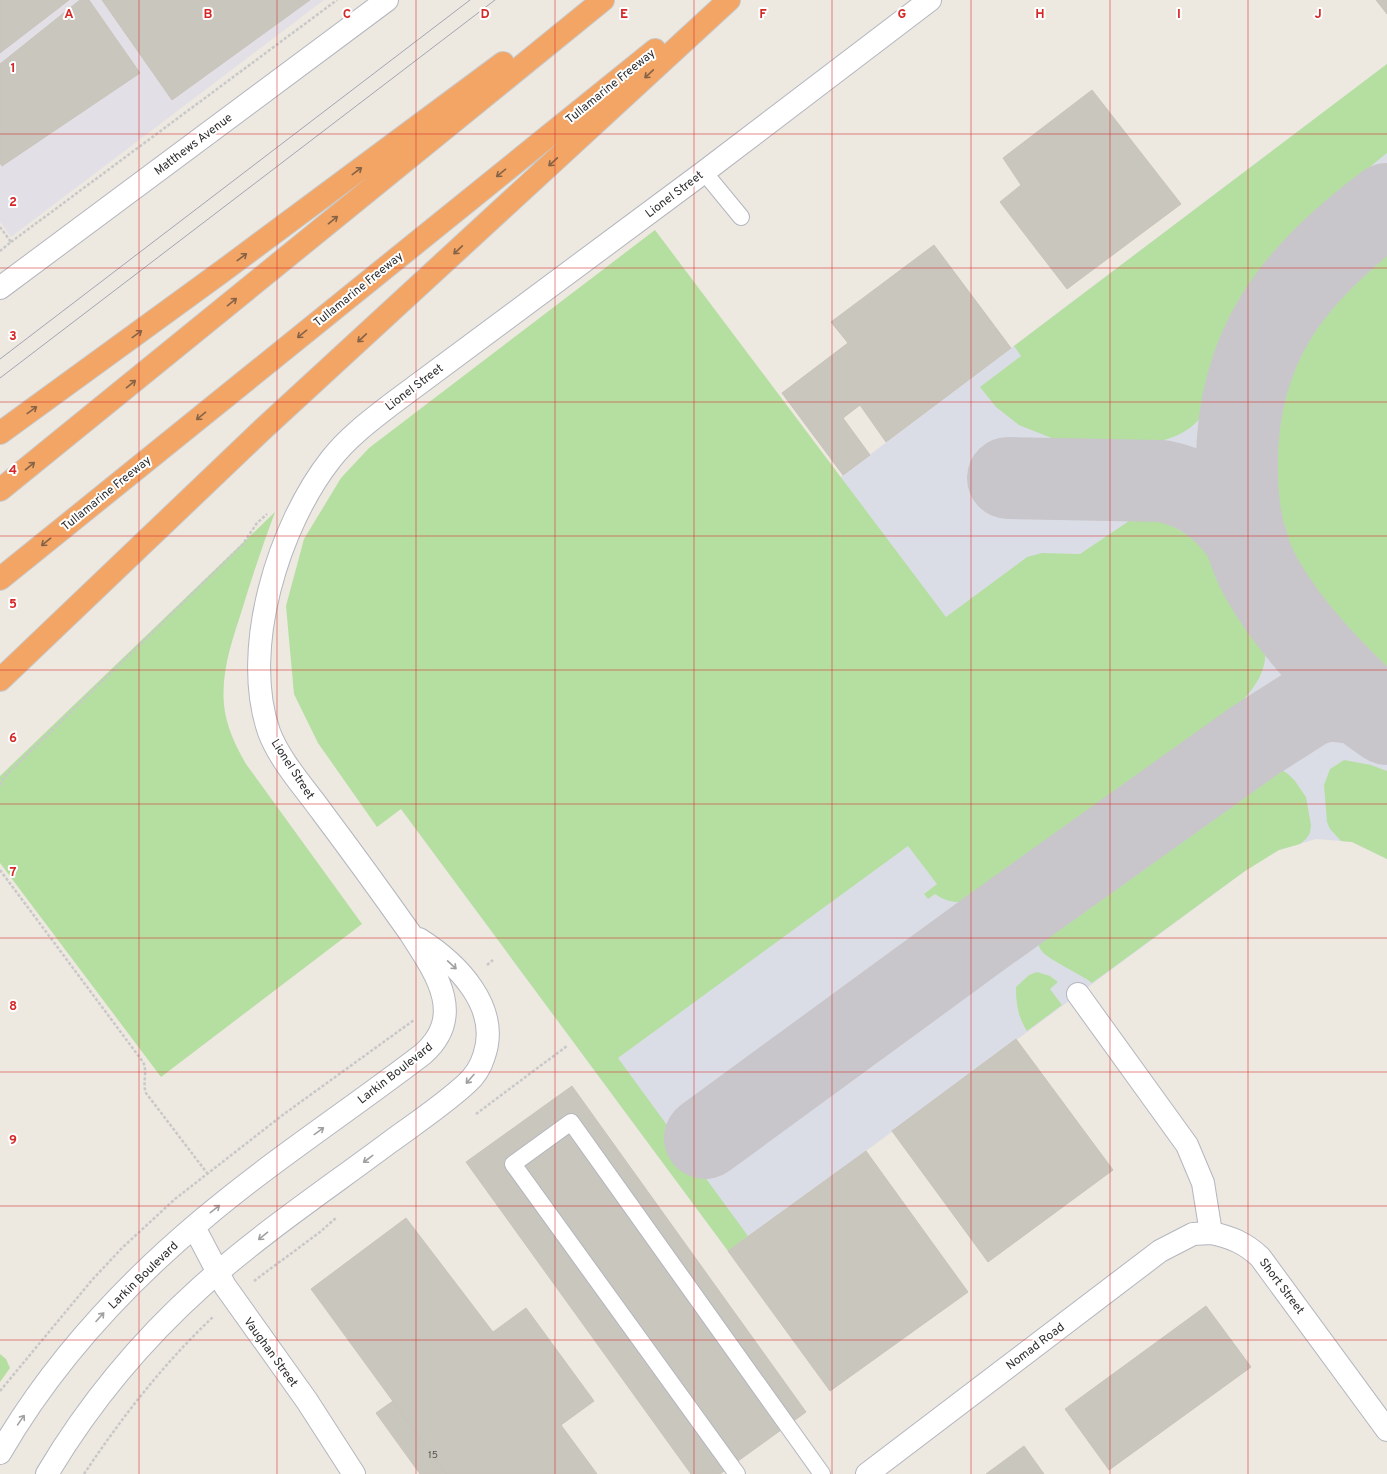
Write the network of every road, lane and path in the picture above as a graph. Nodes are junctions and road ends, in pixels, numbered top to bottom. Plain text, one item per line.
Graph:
1 (337, 0) edge
2 (387, 0) edge
3 (588, 0) edge
4 (603, 0) edge
5 (717, 0) edge
6 (729, 0) edge
7 (930, 0) edge
8 (704, 172) junction
9 (741, 217) dead end
10 (0, 227) edge
11 (11, 242) junction
12 (0, 251) edge
13 (2, 283) edge
14 (0, 433) edge
15 (0, 490) edge
16 (269, 512) dead end
17 (0, 579) edge
18 (0, 680) edge
19 (0, 785) edge
20 (0, 870) edge
21 (410, 933) junction
22 (1078, 994) dead end
23 (567, 1046) dead end
24 (472, 1117) dead end
25 (207, 1174) dead end
26 (339, 1214) dead end
27 (194, 1227) junction
28 (1211, 1233) junction
29 (217, 1273) junction
30 (233, 1298) junction
31 (1387, 1430) edge
32 (0, 1453) edge
33 (47, 1474) edge
34 (84, 1474) edge
35 (354, 1474) edge
36 (737, 1474) edge
37 (822, 1474) edge
38 (867, 1474) edge

1 - 11 path
2 - 13 street, Matthews Avenue
14 -> 3 highway
15 -> 4 highway
5 -> 17 highway, Tullamarine Freeway
6 -> 18 highway
7 - 8 street, Lionel Street
8 - 9 lane
8 - 21 street, Lionel Street
10 - 11 path
11 - 12 path
16 - 19 path
20 - 25 path
27 -> 21 street, Larkin Boulevard
21 -> 29 street
22 - 28 street
23 - 24 path
26 - 30 path
27 - 29 street, Vaughan Street
32 -> 27 street, Larkin Boulevard
28 - 31 street, Short Street
28 - 38 street, Nomad Road
29 - 30 street, Vaughan Street
29 - 33 street
30 - 34 path
30 - 35 street, Vaughan Street
36 - 37 lane

